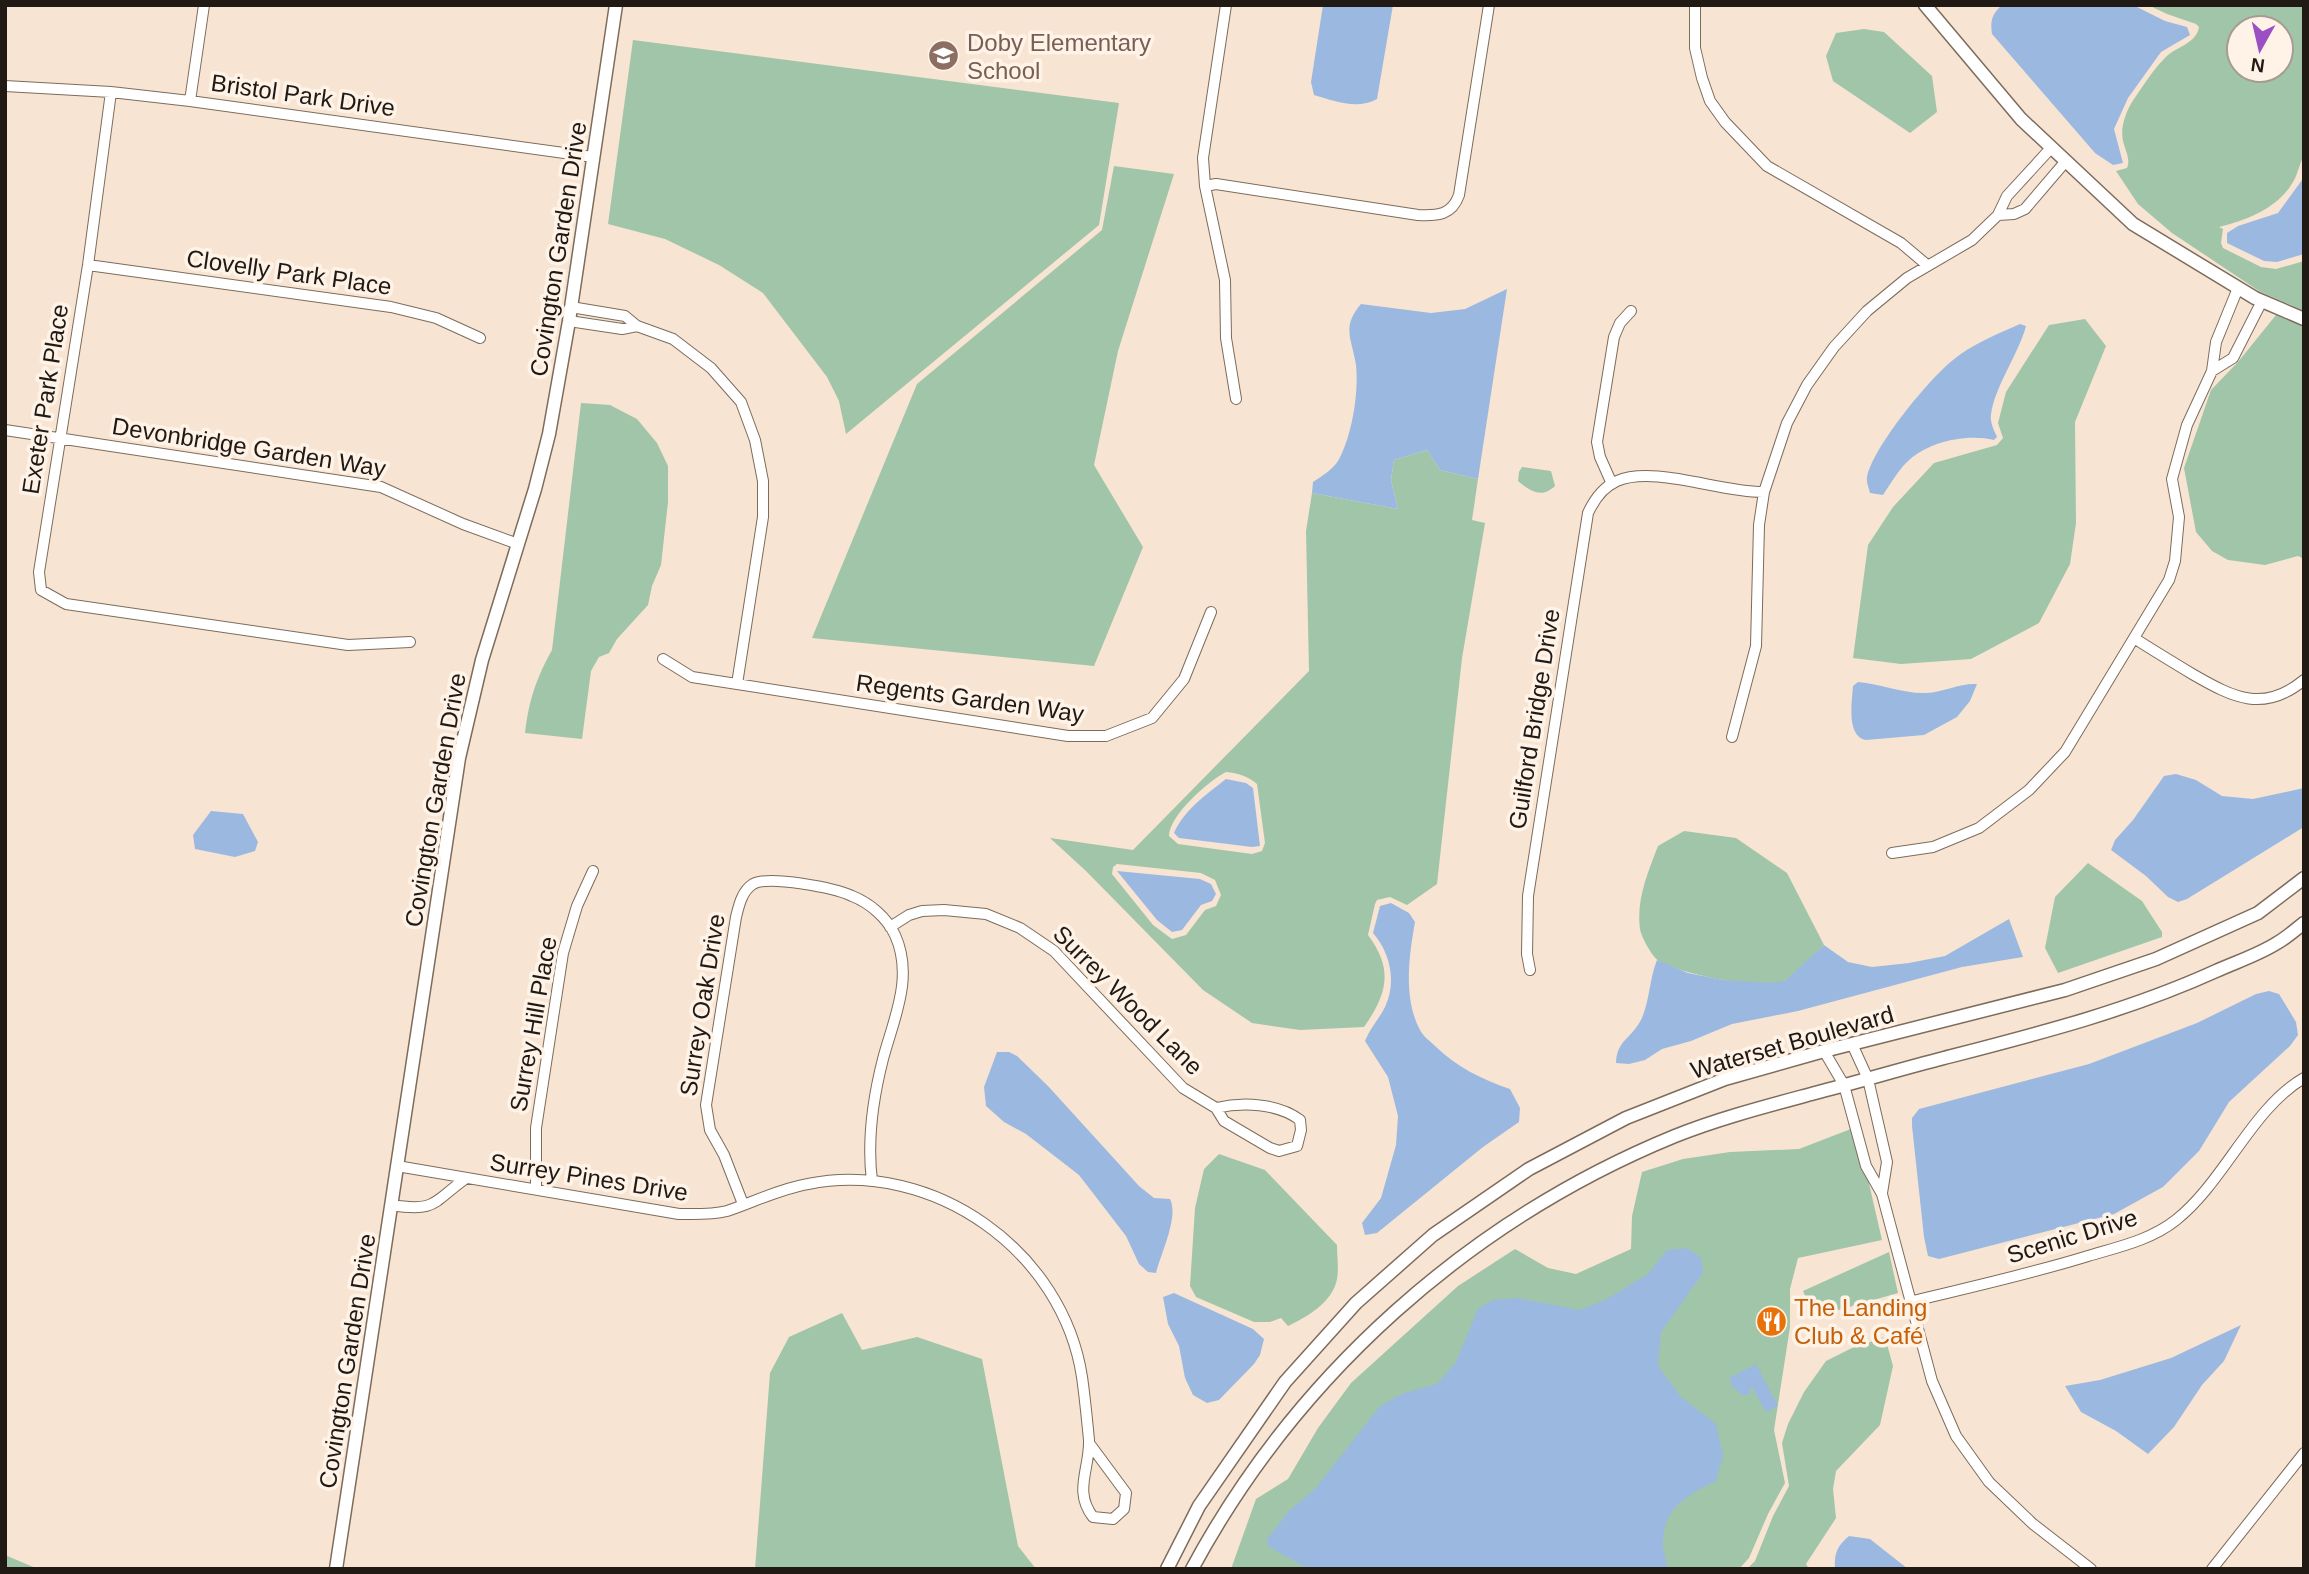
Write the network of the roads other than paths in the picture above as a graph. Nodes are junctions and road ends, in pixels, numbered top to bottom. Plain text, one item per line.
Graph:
1 (204, 5) edge
2 (617, 5) edge
3 (1226, 5) edge
4 (1489, 5) edge
5 (1925, 5) edge
6 (1695, 6) edge
7 (5, 86) edge
8 (111, 92) junction
9 (190, 101) junction
10 (2051, 148) junction
11 (593, 157) junction
12 (2066, 161) junction
13 (1205, 186) junction
14 (1998, 215) junction
15 (88, 265) junction
16 (1927, 265) junction
17 (2238, 288) junction
18 (2262, 301) junction
19 (571, 307) junction
20 (1631, 311) dead end
21 (2304, 319) edge
22 (569, 321) junction
23 (638, 326) junction
24 (480, 338) dead end
25 (2212, 371) junction
26 (1236, 399) dead end
27 (5, 430) edge
28 (60, 438) junction
29 (1612, 484) junction
30 (1764, 492) junction
31 (518, 544) junction
32 (1211, 612) dead end
33 (2134, 638) junction
34 (410, 642) dead end
35 (663, 659) dead end
36 (2304, 680) edge
37 (737, 684) junction
38 (1732, 737) dead end
39 (1892, 853) dead end
40 (593, 871) dead end
41 (2304, 878) edge
42 (2304, 923) edge
43 (890, 927) junction
44 (1530, 970) dead end
45 (1852, 1044) junction
46 (1824, 1051) junction
47 (2304, 1078) edge
48 (1868, 1079) junction
49 (1844, 1085) junction
50 (1216, 1108) junction
51 (397, 1166) junction
52 (465, 1179) junction
53 (873, 1181) junction
54 (536, 1189) junction
55 (1882, 1194) junction
56 (743, 1204) junction
57 (391, 1205) junction
58 (1913, 1301) junction
59 (1089, 1443) junction
60 (2304, 1453) edge
61 (336, 1569) edge
62 (1167, 1569) edge
63 (1192, 1569) edge
64 (2091, 1569) edge
65 (2212, 1569) edge

1 - 9 street
2 - 11 street, Covington Garden Drive
3 - 13 street
4 - 13 street
5 - 10 street
6 - 16 street
7 - 8 street, Bristol Park Drive
8 - 9 street, Bristol Park Drive
8 - 15 street, Exeter Park Place
9 - 11 street, Bristol Park Drive
10 - 12 street
10 - 14 street
11 - 19 street, Covington Garden Drive
12 - 14 street
12 - 17 street
13 - 26 street
14 - 16 street
15 - 24 street, Clovelly Park Place
15 - 28 street, Exeter Park Place
16 - 30 street
17 - 18 street
17 - 25 street
18 - 21 street
18 - 25 street
19 - 22 street, Covington Garden Drive
19 - 23 street
20 - 29 street
22 - 23 street
22 - 31 street, Covington Garden Drive
23 - 37 street
25 - 33 street
27 - 28 street, Devonbridge Garden Way
28 - 31 street, Devonbridge Garden Way
28 - 34 street, Exeter Park Place
29 - 30 street
29 - 44 street, Guilford Bridge Drive
30 - 38 street
31 - 51 street, Covington Garden Drive
32 - 37 street, Regents Garden Way
33 - 36 street
33 - 39 street
35 - 37 street, Regents Garden Way
40 - 54 street, Surrey Hill Place
41 - 45 street, Waterset Boulevard
42 - 48 street
43 - 50 street, Surrey Wood Lane
43 - 53 street, Surrey Oak Drive
43 - 56 street, Surrey Oak Drive
45 - 46 street, Waterset Boulevard
45 - 48 street
46 - 49 street
46 - 62 street, Waterset Boulevard
47 - 58 street, Scenic Drive
48 - 49 street
48 - 55 street
49 - 55 street
49 - 63 street
50 - 50 street, Surrey Wood Lane
51 - 52 street, Surrey Pines Drive
51 - 57 street, Covington Garden Drive
52 - 54 street, Surrey Pines Drive
52 - 57 street, Surrey Pines Drive
53 - 56 street, Surrey Pines Drive
53 - 59 street, Surrey Pines Drive
54 - 56 street, Surrey Pines Drive
55 - 58 street
57 - 61 street, Covington Garden Drive
58 - 64 street
59 - 59 street, Surrey Pines Drive
60 - 65 street

